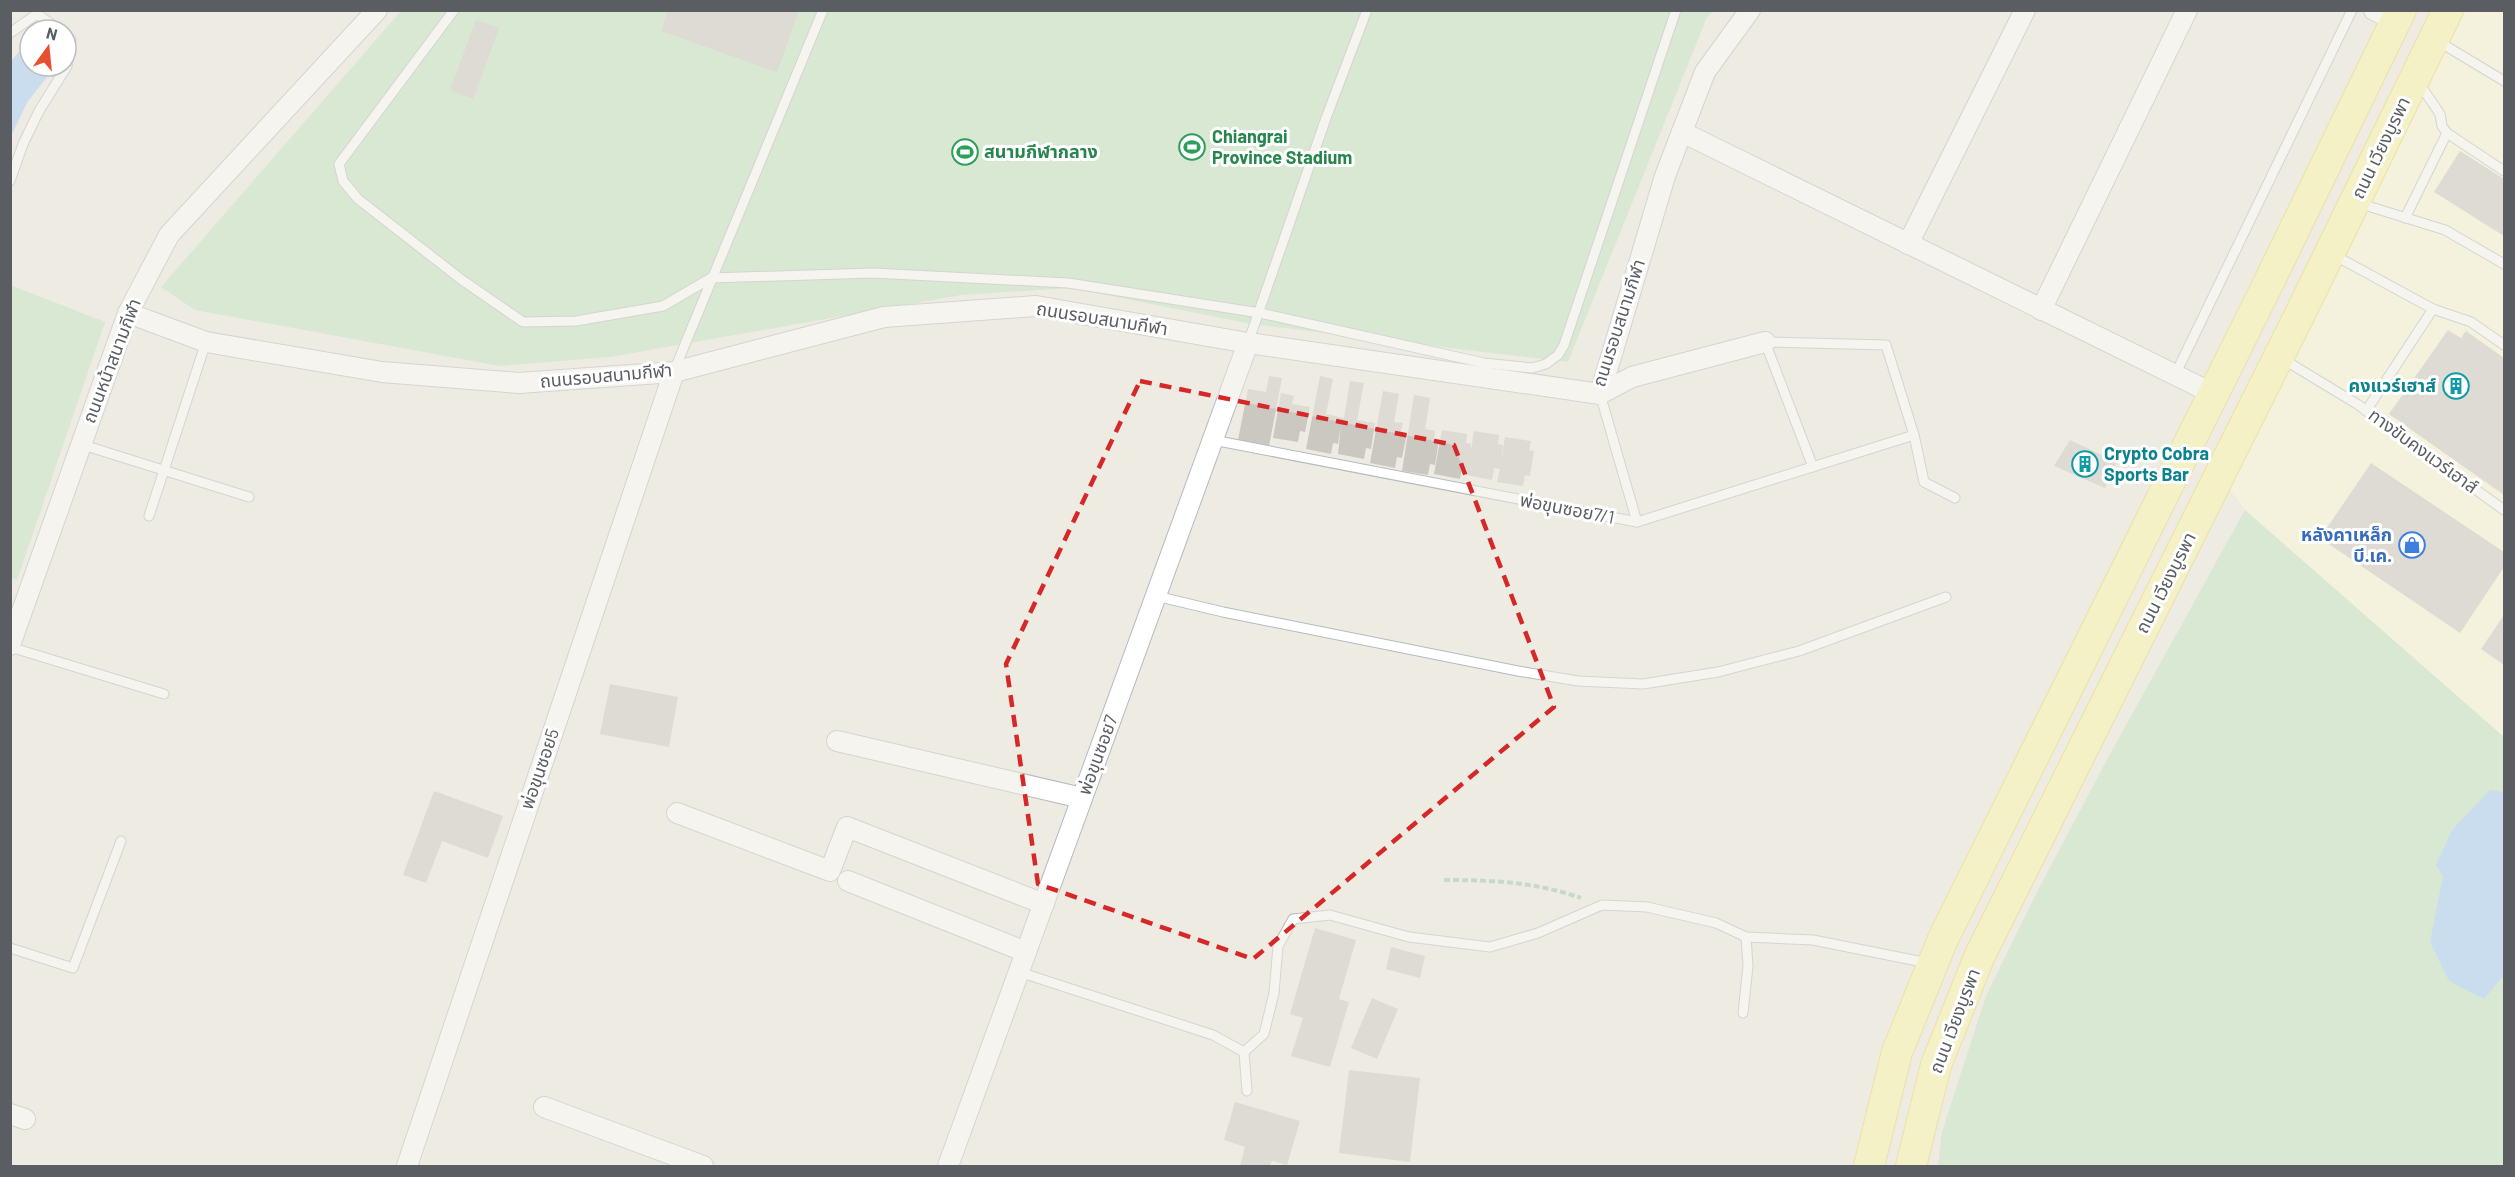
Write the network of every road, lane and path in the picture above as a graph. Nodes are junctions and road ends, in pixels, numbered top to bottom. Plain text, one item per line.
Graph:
1 (377, 10) edge
2 (454, 10) edge
3 (823, 10) edge
4 (1367, 10) edge
5 (1676, 10) edge
6 (1750, 10) edge
7 (2025, 10) edge
8 (2187, 10) edge
9 (2352, 10) edge
10 (2448, 10) edge
11 (2390, 14) edge
12 (2434, 39) junction
13 (60, 78) edge
14 (2415, 78) junction
15 (2505, 81) edge
16 (1682, 132) junction
17 (2447, 134) junction
18 (2505, 171) edge
19 (10, 181) edge
20 (2355, 202) junction
21 (2405, 218) junction
22 (1908, 244) junction
23 (2331, 253) junction
24 (2505, 264) edge
25 (711, 278) junction
26 (2265, 290) junction
27 (2303, 308) junction
28 (2433, 309) junction
29 (2041, 310) junction
30 (128, 313) junction
31 (1260, 313) junction
32 (206, 342) junction
33 (1765, 342) junction
34 (1248, 343) junction
35 (2505, 345) edge
36 (2279, 356) junction
37 (674, 372) junction
38 (2175, 375) junction
39 (1600, 394) junction
40 (2214, 394) junction
41 (2366, 411) junction
42 (1914, 435) junction
43 (1213, 440) junction
44 (80, 444) junction
45 (1813, 467) junction
46 (164, 471) junction
47 (249, 497) dead end
48 (1955, 498) dead end
49 (2505, 510) edge
50 (149, 516) dead end
51 (1637, 522) junction
52 (1156, 596) junction
53 (1946, 597) dead end
54 (10, 646) edge
55 (164, 694) dead end
56 (837, 741) dead end
57 (1082, 798) junction
58 (677, 813) dead end
59 (121, 841) dead end
60 (1444, 880) dead end
61 (848, 881) dead end
62 (1044, 904) junction
63 (1602, 905) junction
64 (1746, 937) junction
65 (10, 948) edge
66 (1026, 952) junction
67 (1933, 964) junction
68 (1019, 972) junction
69 (1743, 1013) dead end
70 (1244, 1052) junction
71 (1247, 1091) dead end
72 (544, 1107) dead end
73 (407, 1167) edge
74 (703, 1167) edge
75 (948, 1167) edge
76 (1869, 1167) edge
77 (1911, 1167) edge

1 - 30 street, ถนนหน้าสนามกีฬา
2 - 25 lane
3 - 25 lane
4 - 31 lane
5 - 31 lane
6 - 16 street, ถนนรอบสนามกีฬา
7 - 22 street
8 - 29 street
9 - 38 lane
10 - 12 main road, ถนน เวียงบูรพา
11 - 26 main road
12 - 14 main road, ถนน เวียงบูรพา
12 - 15 lane
13 - 19 lane
14 - 17 lane
14 - 20 main road, ถนน เวียงบูรพา
16 - 22 street
16 - 39 street, ถนนรอบสนามกีฬา
17 - 18 lane
17 - 21 lane
20 - 21 lane
20 - 23 main road, ถนน เวียงบูรพา
21 - 24 lane
22 - 29 street
23 - 27 main road, ถนน เวียงบูรพา
23 - 28 lane
25 - 31 lane
25 - 37 lane
26 - 27 main road
26 - 40 main road
27 - 36 main road, ถนน เวียงบูรพา
28 - 35 lane
28 - 41 lane
29 - 38 street
30 - 32 street, ถนนรอบสนามกีฬา
30 - 44 street, ถนนหน้าสนามกีฬา
31 - 34 lane
32 - 37 street, ถนนรอบสนามกีฬา
32 - 46 lane
33 - 39 street
33 - 42 lane
33 - 45 lane
34 - 37 street, ถนนรอบสนามกีฬา
34 - 39 street, ถนนรอบสนามกีฬา
34 - 43 street, พ่อขุนซอย7
36 - 41 lane, ทางขับคงแวร์เฮาส์
36 - 77 main road, ถนน เวียงบูรพา
37 - 73 street, พ่อขุนซอย5
38 - 40 street
39 - 51 lane
40 - 67 main road
41 - 49 lane, ทางขับคงแวร์เฮาส์
42 - 45 lane, พ่อขุนซอย7/1
42 - 48 lane
43 - 51 lane, พ่อขุนซอย7/1
43 - 52 street, พ่อขุนซอย7
44 - 46 lane
44 - 54 street, ถนนหน้าสนามกีฬา
45 - 51 lane, พ่อขุนซอย7/1
46 - 47 lane
46 - 50 lane
52 - 53 lane
52 - 57 street, พ่อขุนซอย7
54 - 55 lane
56 - 57 street
57 - 62 street, พ่อขุนซอย7
58 - 62 street
59 - 65 lane
60 - 63 path
61 - 66 street
62 - 66 street, พ่อขุนซอย7
63 - 64 lane
63 - 70 lane
64 - 67 lane
64 - 69 lane
66 - 68 street, พ่อขุนซอย7
67 - 76 main road
68 - 70 lane
68 - 75 street, พ่อขุนซอย7
70 - 71 lane
72 - 74 street

